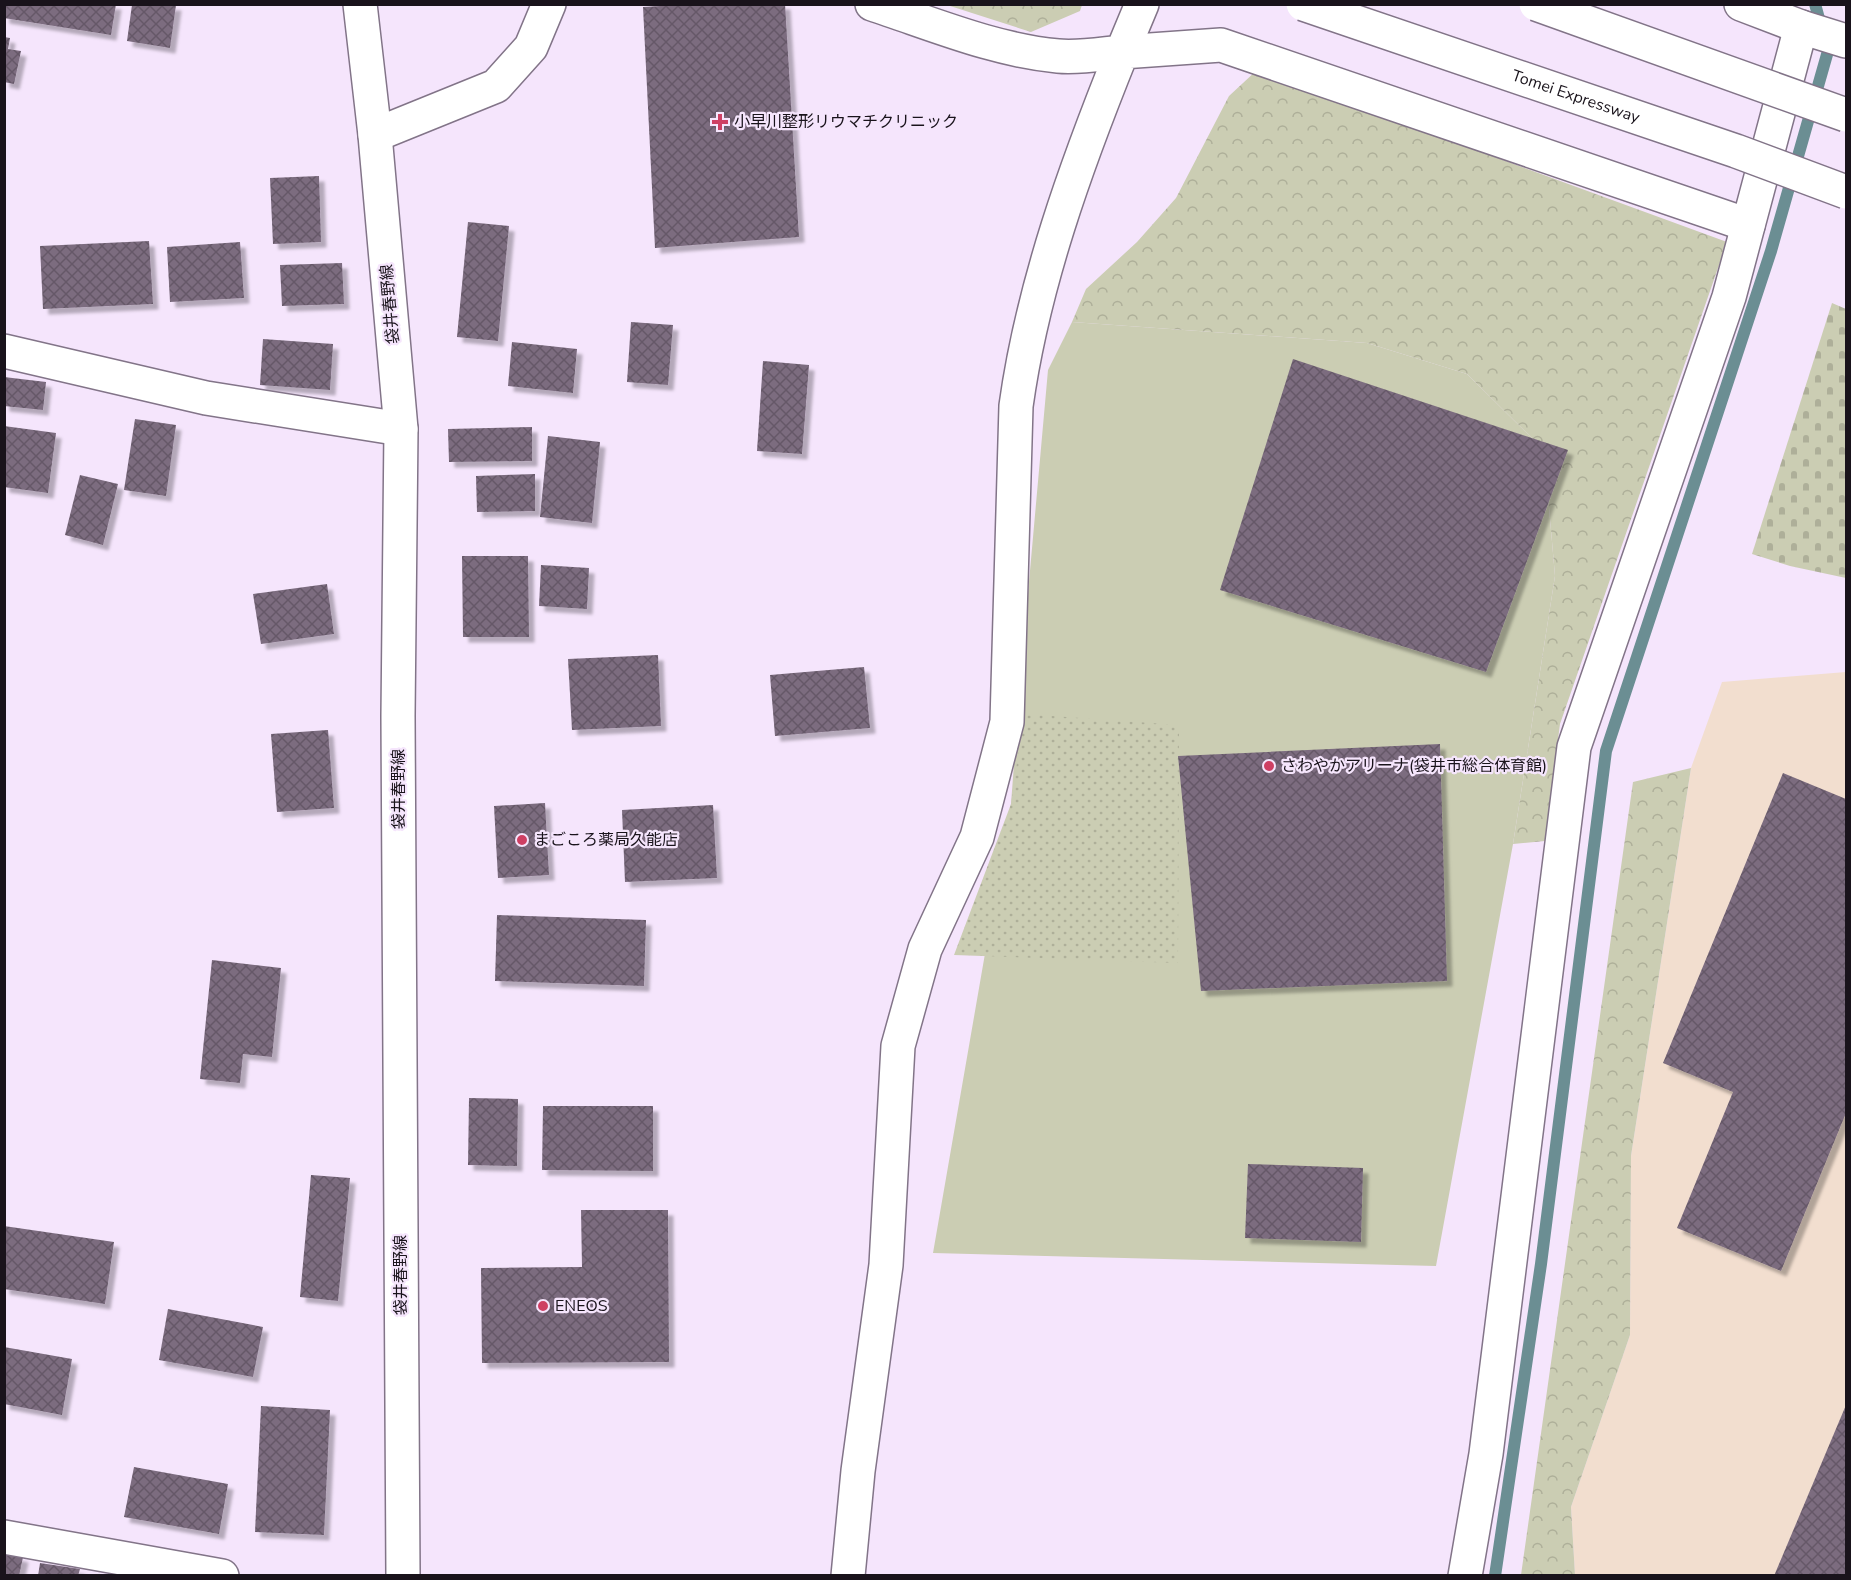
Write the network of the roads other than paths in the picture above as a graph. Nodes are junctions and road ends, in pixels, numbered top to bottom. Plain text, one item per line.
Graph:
1 (360, 4) edge
2 (549, 4) edge
3 (872, 4) edge
4 (1142, 4) edge
5 (1303, 4) edge
6 (1536, 4) edge
7 (1741, 4) edge
8 (1803, 27) junction
9 (1846, 41) edge
10 (1122, 52) junction
11 (1846, 115) edge
12 (375, 135) junction
13 (1846, 192) edge
14 (1748, 225) junction
15 (4, 351) edge
16 (401, 429) junction
17 (4, 1537) edge
18 (222, 1575) edge
19 (403, 1575) edge
20 (848, 1575) edge
21 (1466, 1575) edge

1 - 12 main road, 袋井春野線
2 - 12 main road
3 - 10 main road
4 - 10 main road
5 - 13 main road, Tomei Expressway, bridge
6 - 11 main road, bridge
7 - 8 main road
8 - 9 main road
8 - 14 main road
10 - 14 main road
10 - 20 main road
12 - 16 main road, 袋井春野線
14 - 21 main road
15 - 16 main road
16 - 19 main road, 袋井春野線
17 - 18 main road

